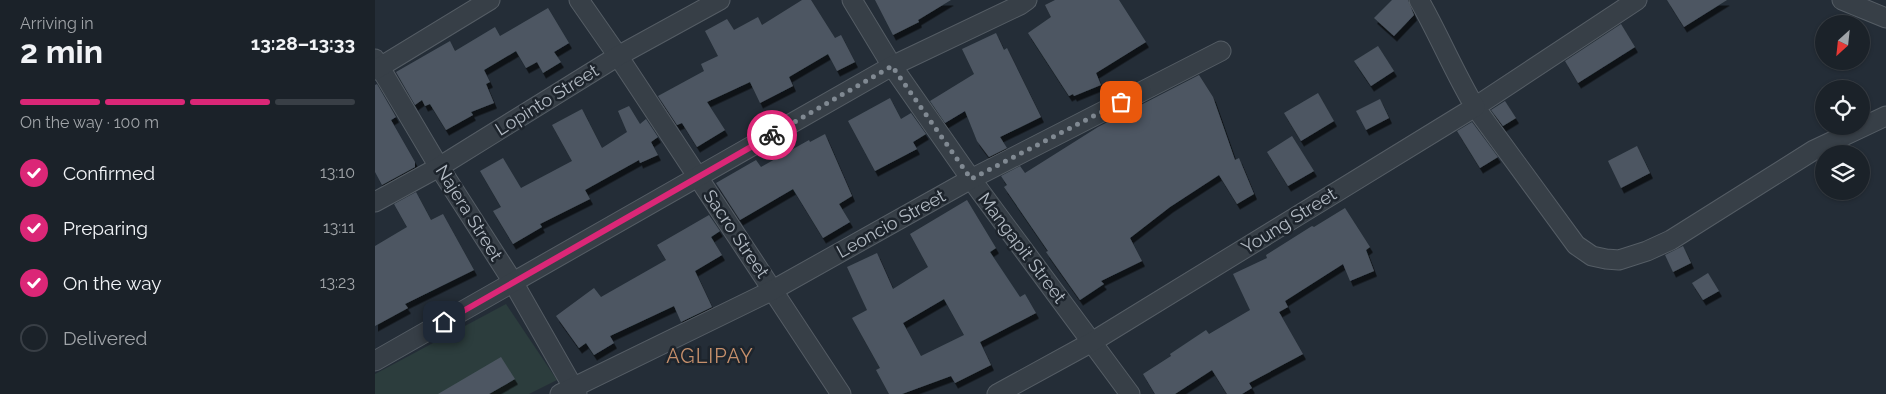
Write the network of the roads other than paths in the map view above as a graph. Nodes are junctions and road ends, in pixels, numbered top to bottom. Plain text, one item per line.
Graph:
1 (490, 0) edge
2 (579, 0) edge
3 (720, 0) edge
4 (852, 0) edge
5 (1027, 0) edge
6 (1419, 0) edge
7 (1637, 0) edge
8 (1842, 0) edge
9 (1886, 18) edge
10 (1221, 51) dead end
11 (618, 56) junction
12 (377, 65) edge
13 (892, 66) junction
14 (1475, 107) junction
15 (1886, 116) edge
16 (439, 166) junction
17 (698, 178) junction
18 (971, 179) junction
19 (375, 202) edge
20 (513, 282) junction
21 (773, 290) junction
22 (1092, 342) junction
23 (375, 361) edge
24 (570, 392) edge
25 (841, 394) edge
26 (997, 394) edge
27 (1130, 394) edge

1 - 12 street
2 - 11 street, Sacro Street
3 - 11 street, Lopinto Street
4 - 13 street, Mangapit Street
5 - 13 street
6 - 14 street
7 - 14 street, Young Street
8 - 9 street
10 - 18 street, Leoncio Street
11 - 16 street, Lopinto Street
11 - 17 street, Sacro Street
12 - 16 street, Najera Street
13 - 17 street
13 - 18 street, Mangapit Street
14 - 15 street
14 - 22 street, Young Street
16 - 19 street, Lopinto Street
16 - 20 street, Najera Street
17 - 20 street
17 - 21 street, Sacro Street
18 - 21 street, Leoncio Street
18 - 22 street, Mangapit Street
20 - 23 street
20 - 24 street, Najera Street
21 - 24 street, Leoncio Street
21 - 25 street, Sacro Street
22 - 26 street, Young Street
22 - 27 street, Mangapit Street

